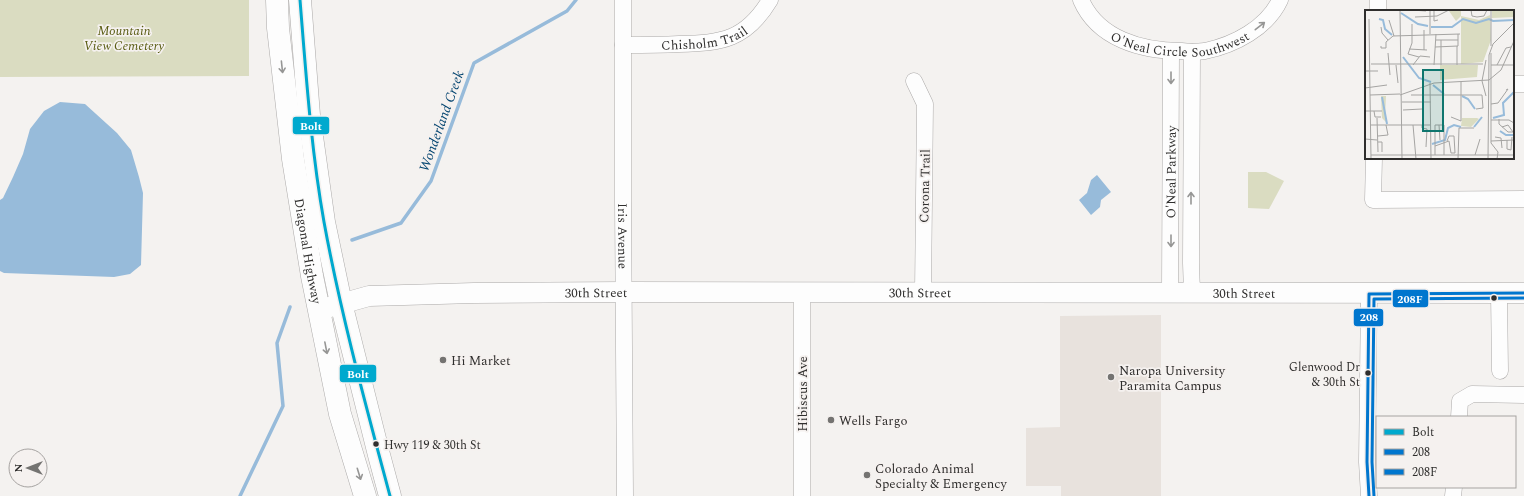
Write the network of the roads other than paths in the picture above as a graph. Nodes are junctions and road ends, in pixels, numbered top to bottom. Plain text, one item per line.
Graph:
1 (277, 0) edge
2 (300, 0) edge
3 (623, 0) edge
4 (770, 0) edge
5 (1081, 0) edge
6 (1280, 0) edge
7 (623, 45) junction
8 (1171, 51) junction
9 (1192, 52) junction
10 (914, 81) dead end
11 (1374, 159) edge
12 (1524, 199) edge
13 (624, 292) junction
14 (802, 293) junction
15 (923, 293) junction
16 (1170, 293) junction
17 (1192, 293) junction
18 (1499, 293) junction
19 (1524, 293) edge
20 (1369, 294) junction
21 (341, 303) junction
22 (319, 310) junction
23 (1500, 371) dead end
24 (1524, 395) edge
25 (1458, 416) edge
26 (365, 496) edge
27 (390, 496) edge
28 (625, 496) edge
29 (802, 496) edge
30 (1369, 496) edge

1 -> 22 highway, Diagonal Highway
2 - 21 highway, Diagonal Highway
3 - 7 street, Iris Avenue
4 - 7 street, Chisholm Trail
5 - 8 street, O'Neal Circle Southwest
9 -> 6 street, O'Neal Circle Southwest
7 - 13 street, Iris Avenue
8 - 9 street, O'Neal Circle Southwest
8 -> 16 street, O'Neal Parkway
17 -> 9 street, O'Neal Parkway
10 - 15 street, Corona Trail
11 - 12 street
13 - 14 main road, 30th Street
13 - 21 main road, 30th Street
13 - 28 street, Iris Avenue
14 - 15 main road, 30th Street
14 - 29 street, Hibiscus Ave
15 - 16 main road, 30th Street
16 - 17 main road, 30th Street
17 - 20 main road, 30th Street
18 - 19 main road, 30th Street
18 - 20 main road, 30th Street
18 - 23 street
20 - 30 street
21 - 22 main road, 30th Street
21 - 27 highway, Diagonal Highway
22 -> 26 highway, Diagonal Highway
24 - 25 street

